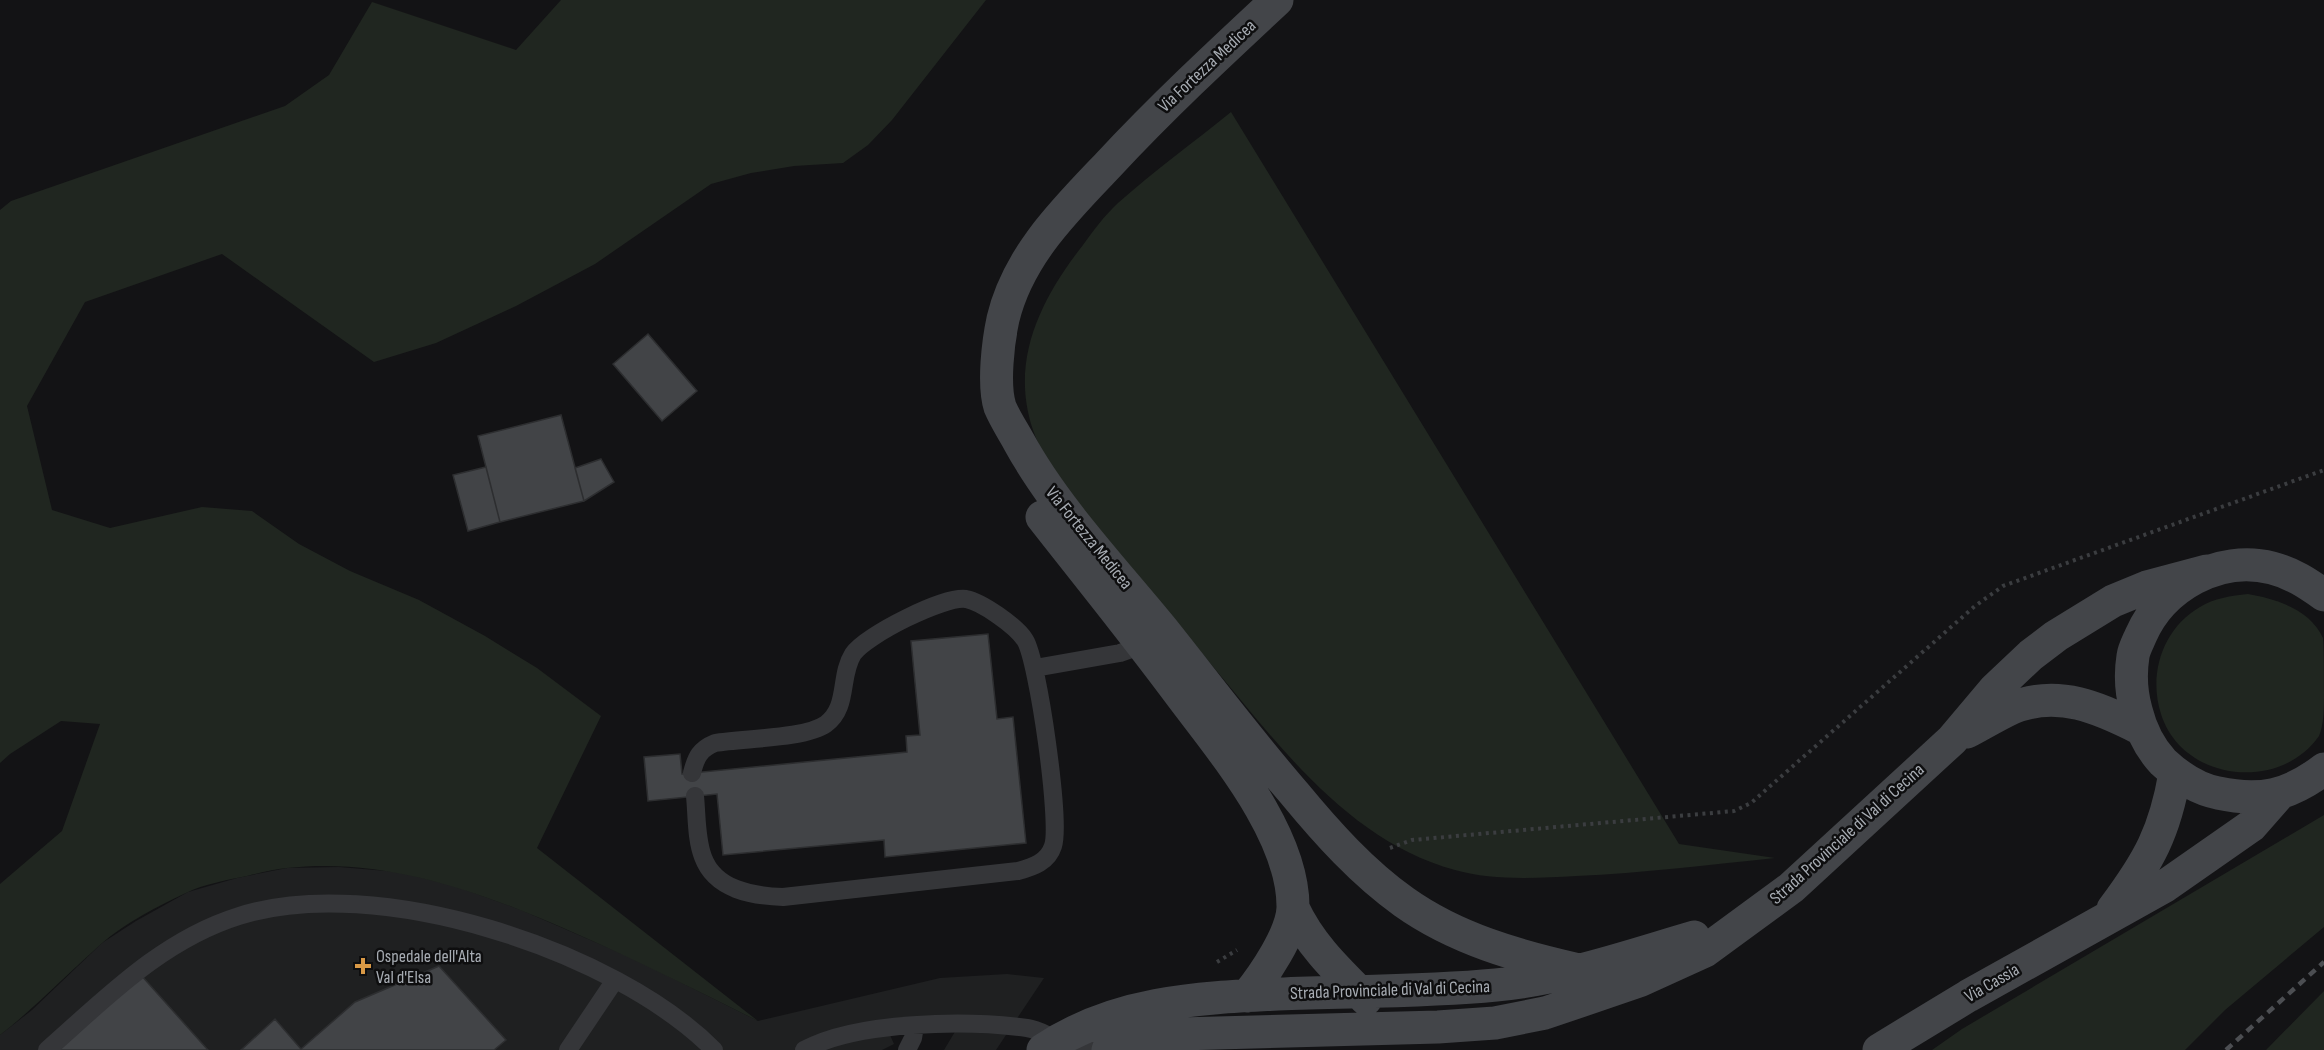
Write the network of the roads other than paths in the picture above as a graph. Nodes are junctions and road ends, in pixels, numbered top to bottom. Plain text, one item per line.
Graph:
1 (1277, 0) edge
2 (2207, 572) junction
3 (2316, 585) edge
4 (1154, 639) junction
5 (1035, 668) junction
6 (2140, 729) junction
7 (1952, 740) junction
8 (2324, 769) edge
9 (692, 773) dead end
10 (2175, 773) junction
11 (2280, 793) junction
12 (695, 796) dead end
13 (1293, 908) junction
14 (2106, 918) junction
15 (1739, 924) junction
16 (1579, 970) junction
17 (615, 980) junction
18 (1358, 991) junction
19 (1247, 996) junction
20 (1545, 1013) junction
21 (915, 1026) junction
22 (1051, 1045) edge
23 (1115, 1047) edge
24 (47, 1050) edge
25 (568, 1050) edge
26 (714, 1050) edge
27 (804, 1050) edge
28 (908, 1050) edge
29 (1878, 1050) edge

1 - 4 main road, Via Fortezza Medicea
2 - 3 main road, Via Cassia
2 - 6 main road, Via Cassia
2 - 7 main road, Strada Provinciale di Val di Cecina
4 - 5 lane
4 - 13 main road
4 - 16 main road
5 - 9 lane
5 - 12 lane
6 - 7 main road, Strada Provinciale di Val di Cecina
6 - 10 main road, Via Cassia
7 - 15 main road, Strada Provinciale di Val di Cecina
8 - 11 main road, Via Cassia
10 - 11 main road, Via Cassia
10 - 14 main road, Via Cassia
11 - 14 main road, Via Cassia
13 - 18 main road
13 - 19 main road
14 - 29 main road, Via Cassia
15 - 16 main road, Strada Provinciale di Val di Cecina
15 - 20 main road, Strada Provinciale di Val di Cecina
16 - 18 main road, Strada Provinciale di Val di Cecina
17 - 24 lane
17 - 25 lane
17 - 26 lane
18 - 19 main road, Strada Provinciale di Val di Cecina
18 - 20 main road
19 - 22 main road, Strada Provinciale di Val di Cecina
20 - 23 main road, Strada Provinciale di Val di Cecina
21 - 22 lane
21 - 27 lane
21 - 28 lane
22 - 23 lane

